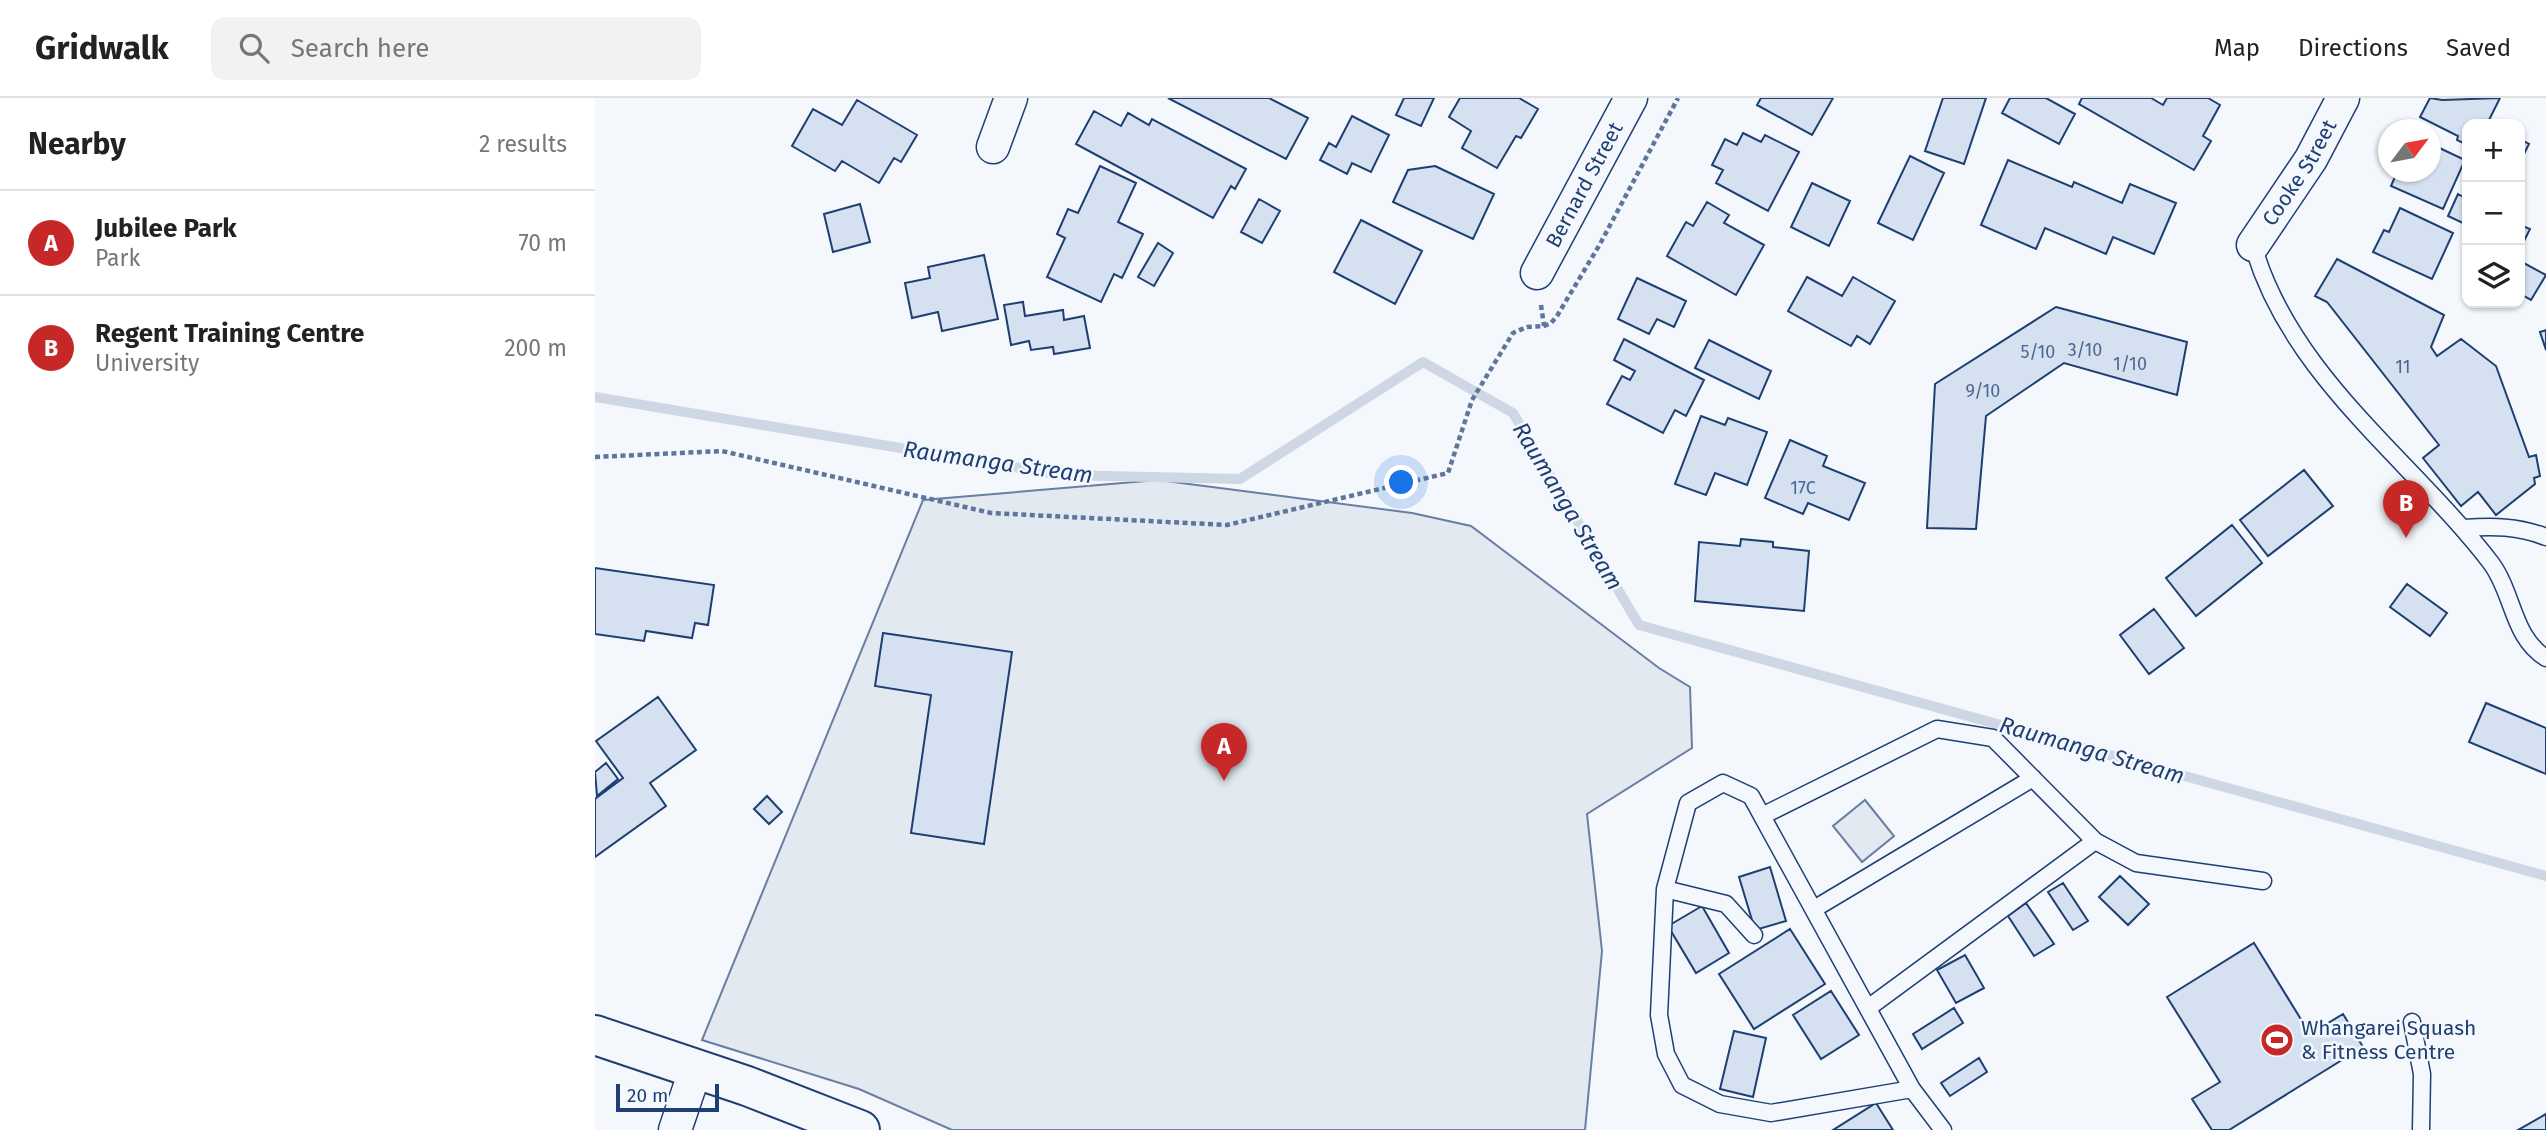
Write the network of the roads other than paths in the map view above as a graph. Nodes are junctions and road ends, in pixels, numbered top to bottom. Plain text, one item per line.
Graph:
1 (1011, 98) edge
2 (1631, 98) edge
3 (2343, 98) edge
4 (993, 147) dead end
5 (2253, 245) joint
6 (1537, 273) dead end
7 (2464, 528) junction
8 (2546, 537) edge
9 (2546, 658) edge
10 (2033, 778) junction
11 (1762, 816) junction
12 (2095, 841) junction
13 (2263, 881) dead end
14 (1665, 889) junction
15 (1814, 909) junction
16 (1754, 934) dead end
17 (1868, 1008) junction
18 (2412, 1022) dead end
19 (595, 1035) edge
20 (696, 1068) junction
21 (1912, 1089) junction
22 (675, 1130) edge
23 (860, 1130) edge
24 (1944, 1130) edge
25 (2421, 1130) edge

1 - 4 street
2 - 6 street, Bernard Street
3 - 5 street, Cooke Street
5 - 7 lane
7 - 8 lane
7 - 9 lane
10 - 11 lane
10 - 12 lane
10 - 15 lane
11 - 14 lane
11 - 15 lane
12 - 13 lane
12 - 17 lane
14 - 16 lane
14 - 21 lane
15 - 17 lane
17 - 21 lane
18 - 25 lane
19 - 20 main road
20 - 22 street
20 - 23 main road
21 - 24 lane

